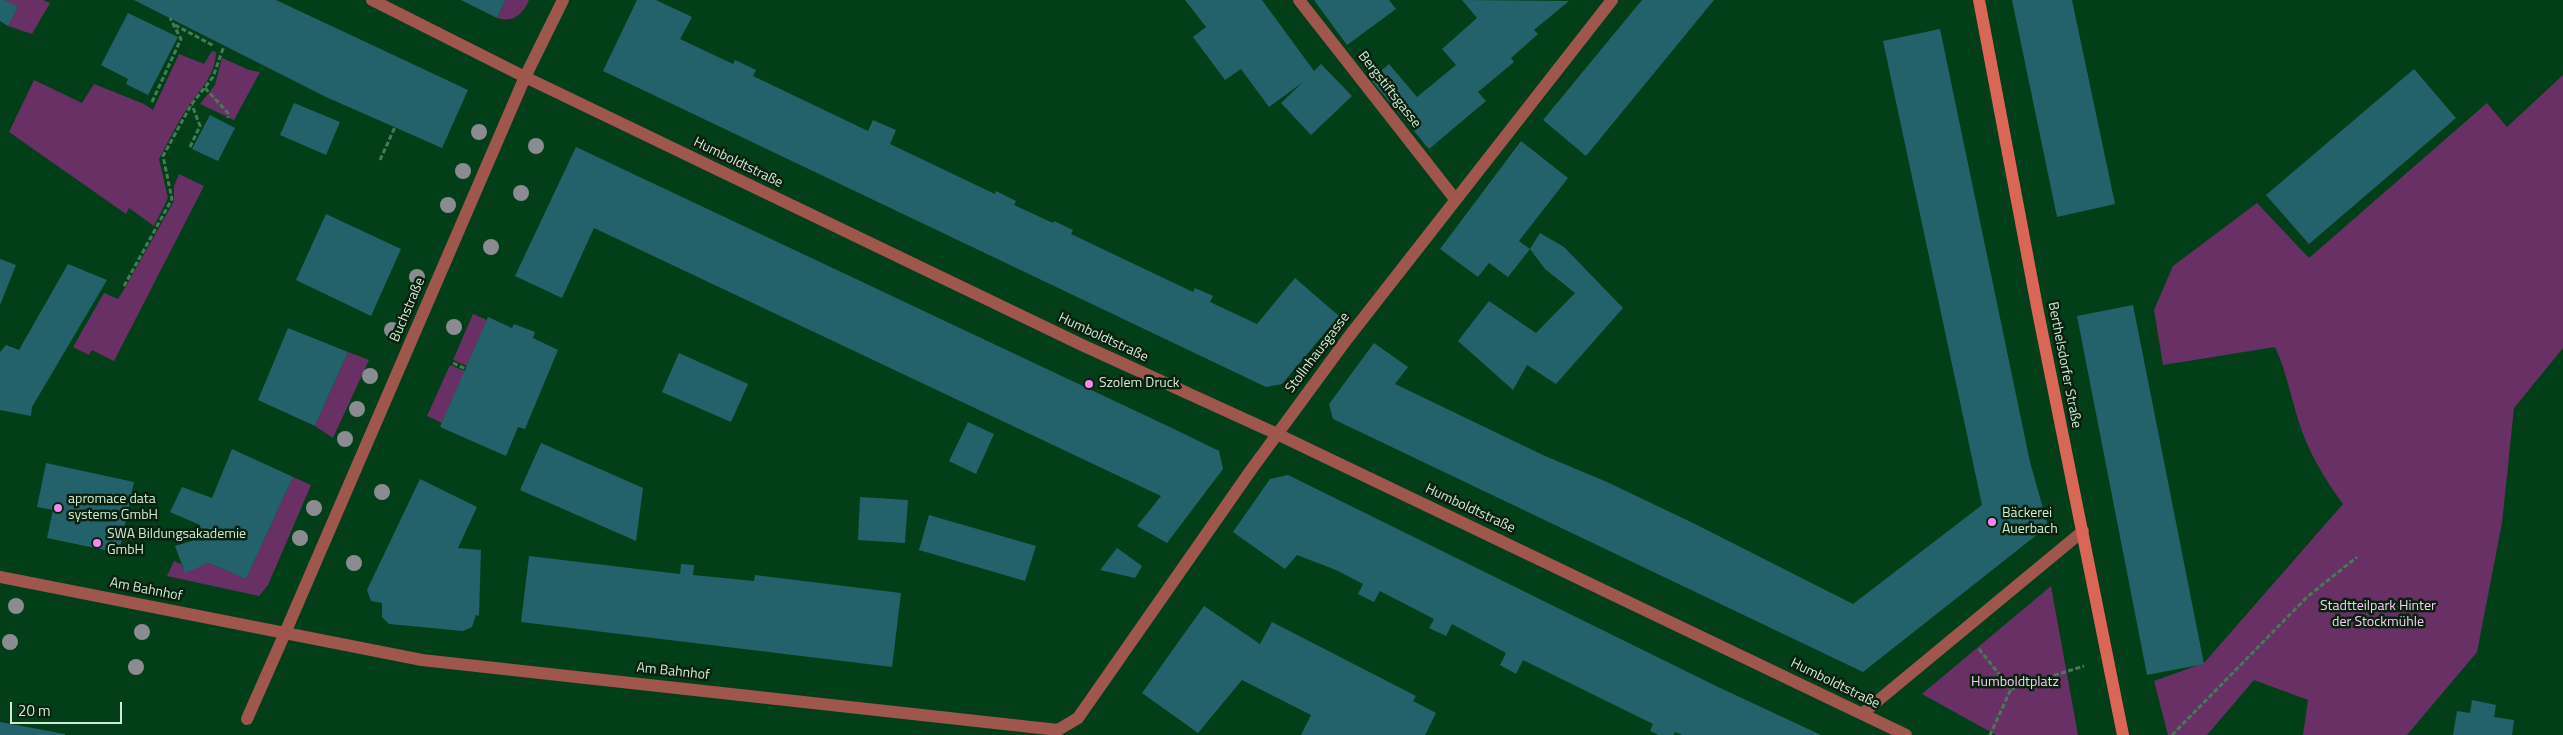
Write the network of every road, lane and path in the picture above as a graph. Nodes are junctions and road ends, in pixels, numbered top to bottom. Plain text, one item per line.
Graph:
1 (372, 0) edge
2 (563, 0) edge
3 (1299, 0) edge
4 (1612, 0) edge
5 (1979, 0) edge
6 (170, 18) dead end
7 (174, 24) junction
8 (214, 46) dead end
9 (224, 46) dead end
10 (525, 77) junction
11 (206, 88) junction
12 (152, 102) dead end
13 (191, 105) junction
14 (228, 118) dead end
15 (394, 127) dead end
16 (190, 147) dead end
17 (380, 160) dead end
18 (1455, 199) junction
19 (124, 286) dead end
20 (453, 363) dead end
21 (466, 369) dead end
22 (1277, 434) junction
23 (2083, 531) junction
24 (2357, 557) dead end
25 (0, 577) edge
26 (1964, 629) junction
27 (285, 633) junction
28 (2078, 668) dead end
29 (2011, 689) junction
30 (1863, 713) junction
31 (247, 719) dead end
32 (1058, 730) joint
33 (1906, 735) edge
34 (1990, 735) edge
35 (2123, 735) edge
36 (2172, 735) edge

1 - 10 street, Humboldtstraße
2 - 10 street, Buchstraße
3 - 18 street, Bergstiftsgasse
4 - 18 street, Stollnhausgasse
5 - 23 street, Berthelsdorfer Straße
6 - 7 path
7 - 8 path
7 - 12 path
9 - 11 path
10 - 22 street, Humboldtstraße
10 - 27 street, Buchstraße
11 - 13 path
11 - 14 path
13 - 16 path
13 - 19 path
15 - 17 path
18 - 22 street, Stollnhausgasse
20 - 21 path
22 - 30 street, Humboldtstraße
22 - 32 street, Stollnhausgasse
23 - 26 street
23 - 35 street, Berthelsdorfer Straße
24 - 36 path
25 - 27 street, Am Bahnhof
26 - 29 path
26 - 30 street
27 - 31 street
27 - 32 street, Am Bahnhof
28 - 29 path
29 - 34 path
30 - 33 street, Humboldtstraße

